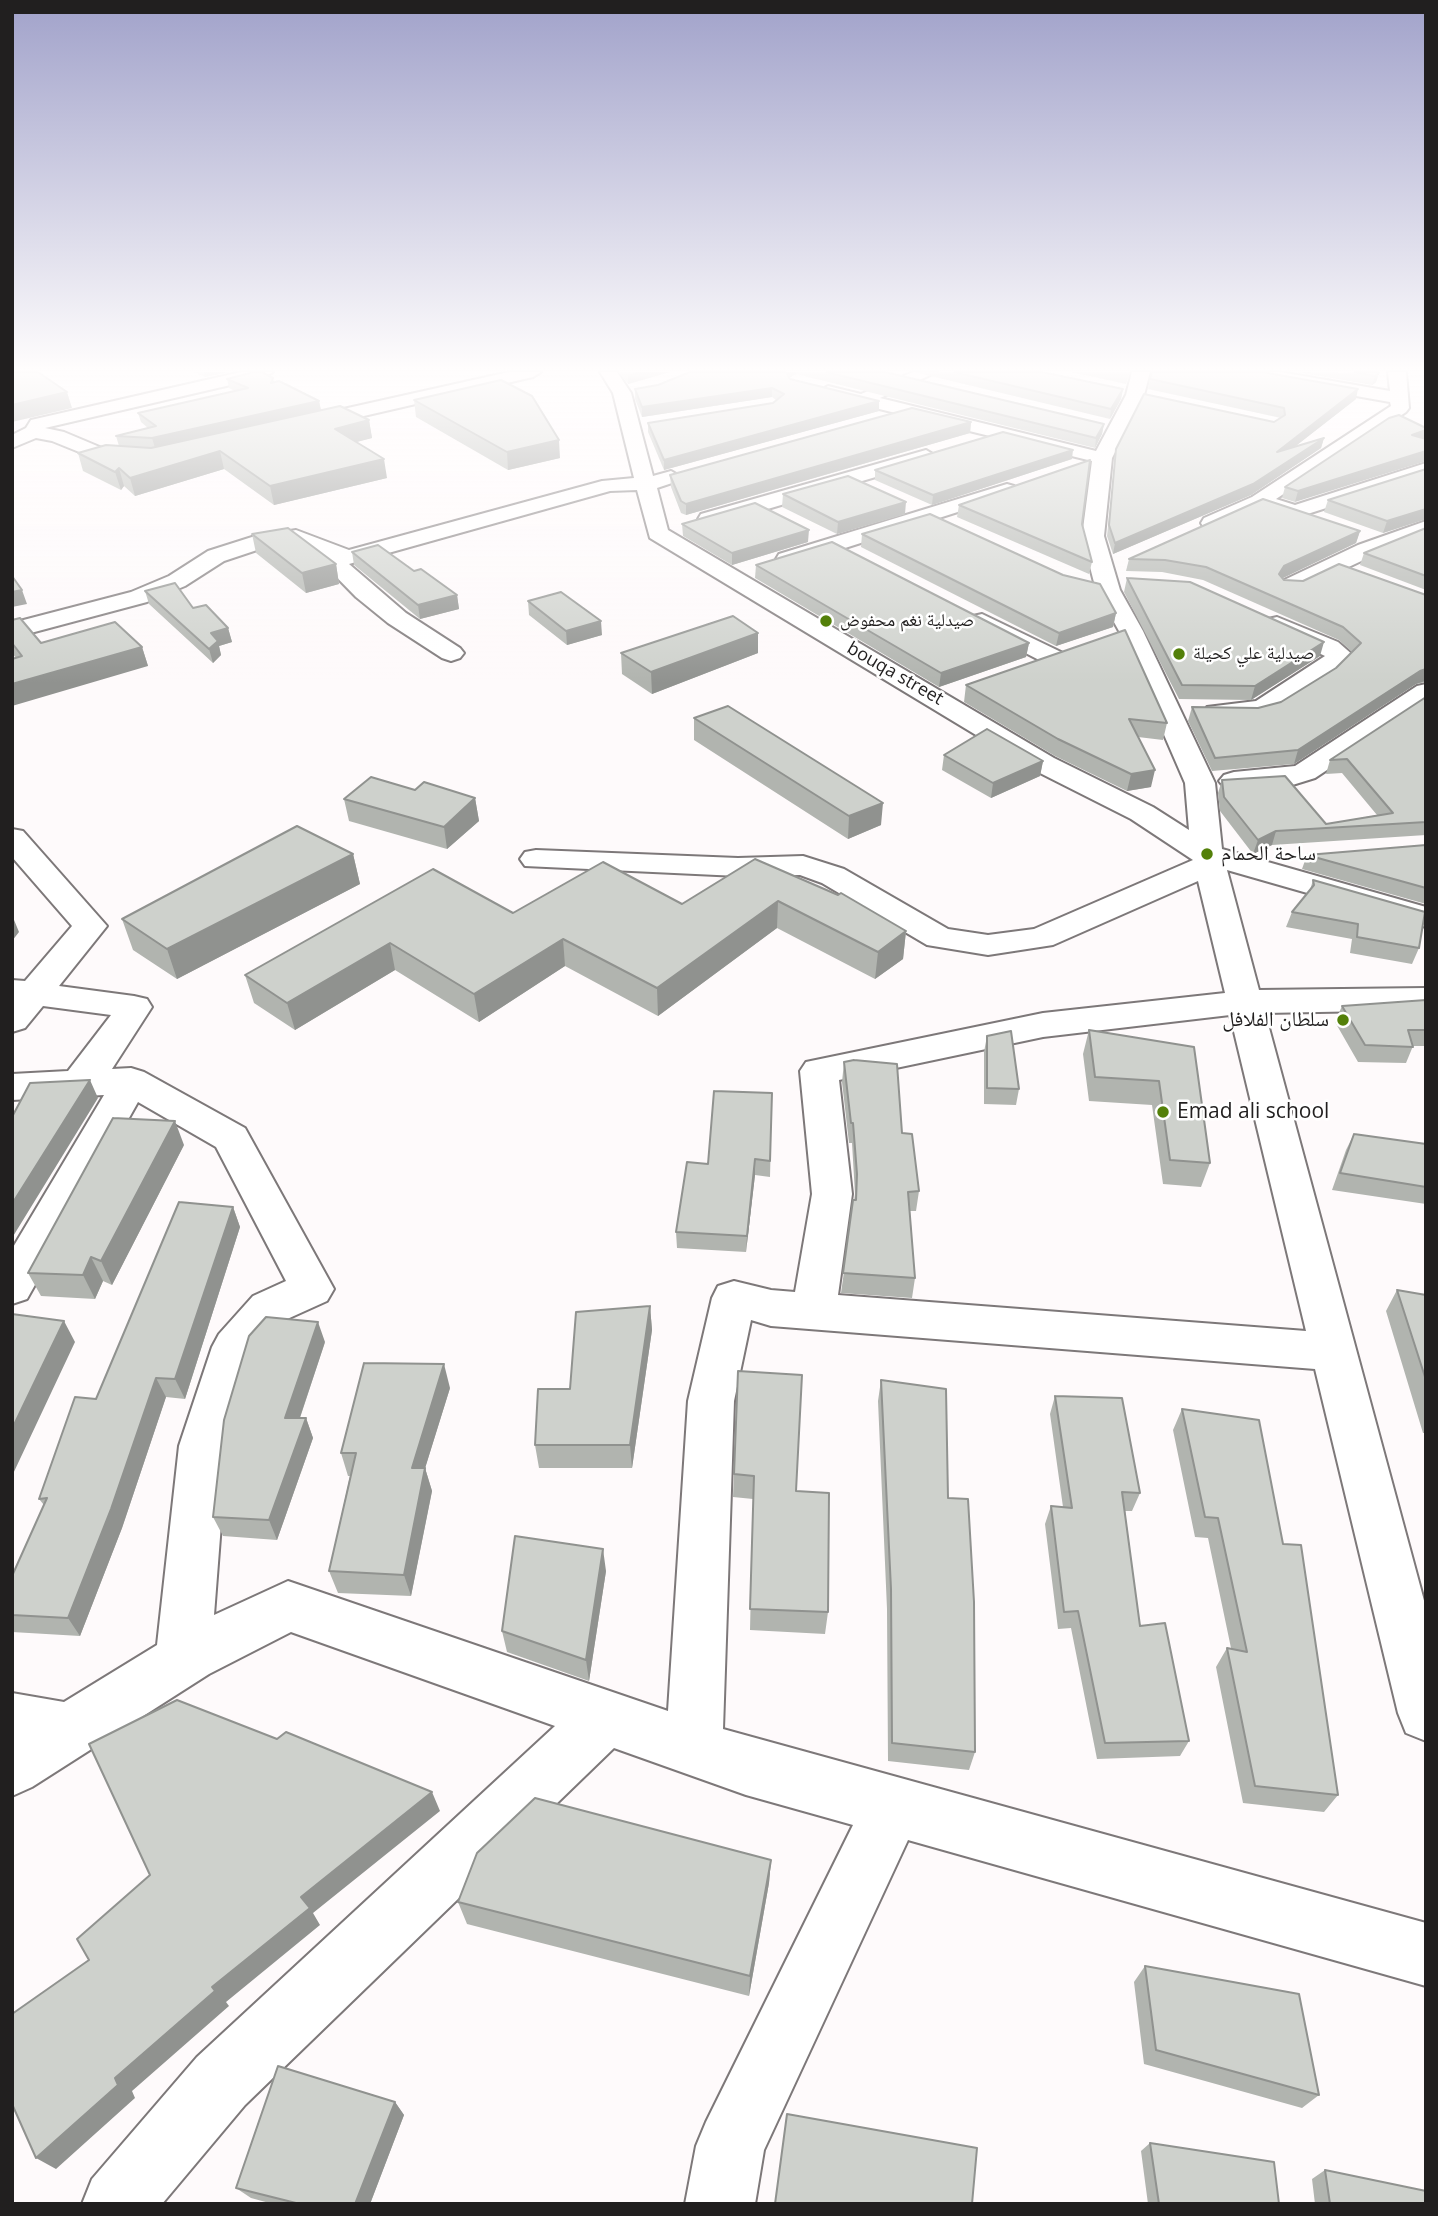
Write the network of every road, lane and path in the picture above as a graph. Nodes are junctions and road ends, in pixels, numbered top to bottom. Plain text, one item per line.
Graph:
1 (646, 475) edge
2 (677, 475) edge
3 (862, 475) edge
4 (1102, 475) edge
5 (1290, 475) edge
6 (1407, 475) edge
7 (850, 479) junction
8 (647, 484) junction
9 (1023, 484) edge
10 (1372, 487) junction
11 (1404, 499) edge
12 (1259, 501) junction
13 (758, 505) junction
14 (1295, 512) junction
15 (931, 516) junction
16 (1333, 525) edge
17 (956, 527) edge
18 (1426, 527) edge
19 (1193, 531) edge
20 (658, 533) junction
21 (1358, 534) edge
22 (1387, 541) junction
23 (835, 545) junction
24 (318, 546) junction
25 (1426, 552) edge
26 (859, 558) edge
27 (1334, 565) junction
28 (729, 576) junction
29 (1368, 579) edge
30 (1290, 586) edge
31 (967, 613) edge
32 (1255, 614) edge
33 (12, 631) edge
34 (1078, 648) edge
35 (451, 653) dead end
36 (1052, 657) junction
37 (1027, 666) edge
38 (964, 690) dead end
39 (939, 699) junction
40 (1421, 708) edge
41 (1166, 710) junction
42 (1200, 783) junction
43 (12, 838) edge
44 (1314, 855) edge
45 (536, 859) dead end
46 (1208, 859) junction
47 (1258, 869) junction
48 (1426, 917) edge
49 (1426, 999) edge
50 (20, 1001) edge
51 (1246, 1002) junction
52 (131, 1081) junction
53 (78, 1083) junction
54 (12, 1087) edge
55 (12, 1287) edge
56 (814, 1311) junction
57 (1335, 1352) junction
58 (1409, 1586) edge
59 (183, 1659) junction
60 (1426, 1713) edge
61 (606, 1717) junction
62 (12, 1721) edge
63 (66, 1731) junction
64 (694, 1747) junction
65 (12, 1767) edge
66 (892, 1807) junction
67 (1426, 1955) edge
68 (117, 2204) edge
69 (720, 2204) edge

1 - 8 street
2 - 8 street
3 - 7 street
4 - 41 street
5 - 12 street
6 - 10 street
7 - 13 street
7 - 15 street
8 - 20 street
8 - 24 street
9 - 15 street
10 - 11 street
10 - 14 street
12 - 14 street
12 - 19 street
13 - 20 street
13 - 23 street
14 - 16 street
15 - 17 street
15 - 23 street
18 - 22 street
20 - 28 street, bouqa street
21 - 22 street
22 - 25 street
22 - 27 street
23 - 26 street
23 - 28 street
24 - 33 street
24 - 35 street
27 - 29 street
27 - 30 street
28 - 39 street, bouqa street
31 - 36 street
32 - 41 street
34 - 36 street
36 - 37 street
38 - 39 street
39 - 46 street, bouqa street
40 - 42 street
41 - 42 street
42 - 46 street
43 - 50 street
44 - 47 street
45 - 46 street
46 - 47 street, bouqa street
46 - 51 street
47 - 48 street, bouqa street
49 - 51 street
50 - 53 street
51 - 56 street
51 - 57 street
52 - 53 street
52 - 55 street
52 - 59 street
53 - 54 street
56 - 57 street
56 - 64 street
57 - 58 street
58 - 60 street
59 - 61 street
59 - 63 street
61 - 64 street
61 - 68 street
62 - 63 street
63 - 65 street
64 - 66 street
66 - 67 street
66 - 69 street

